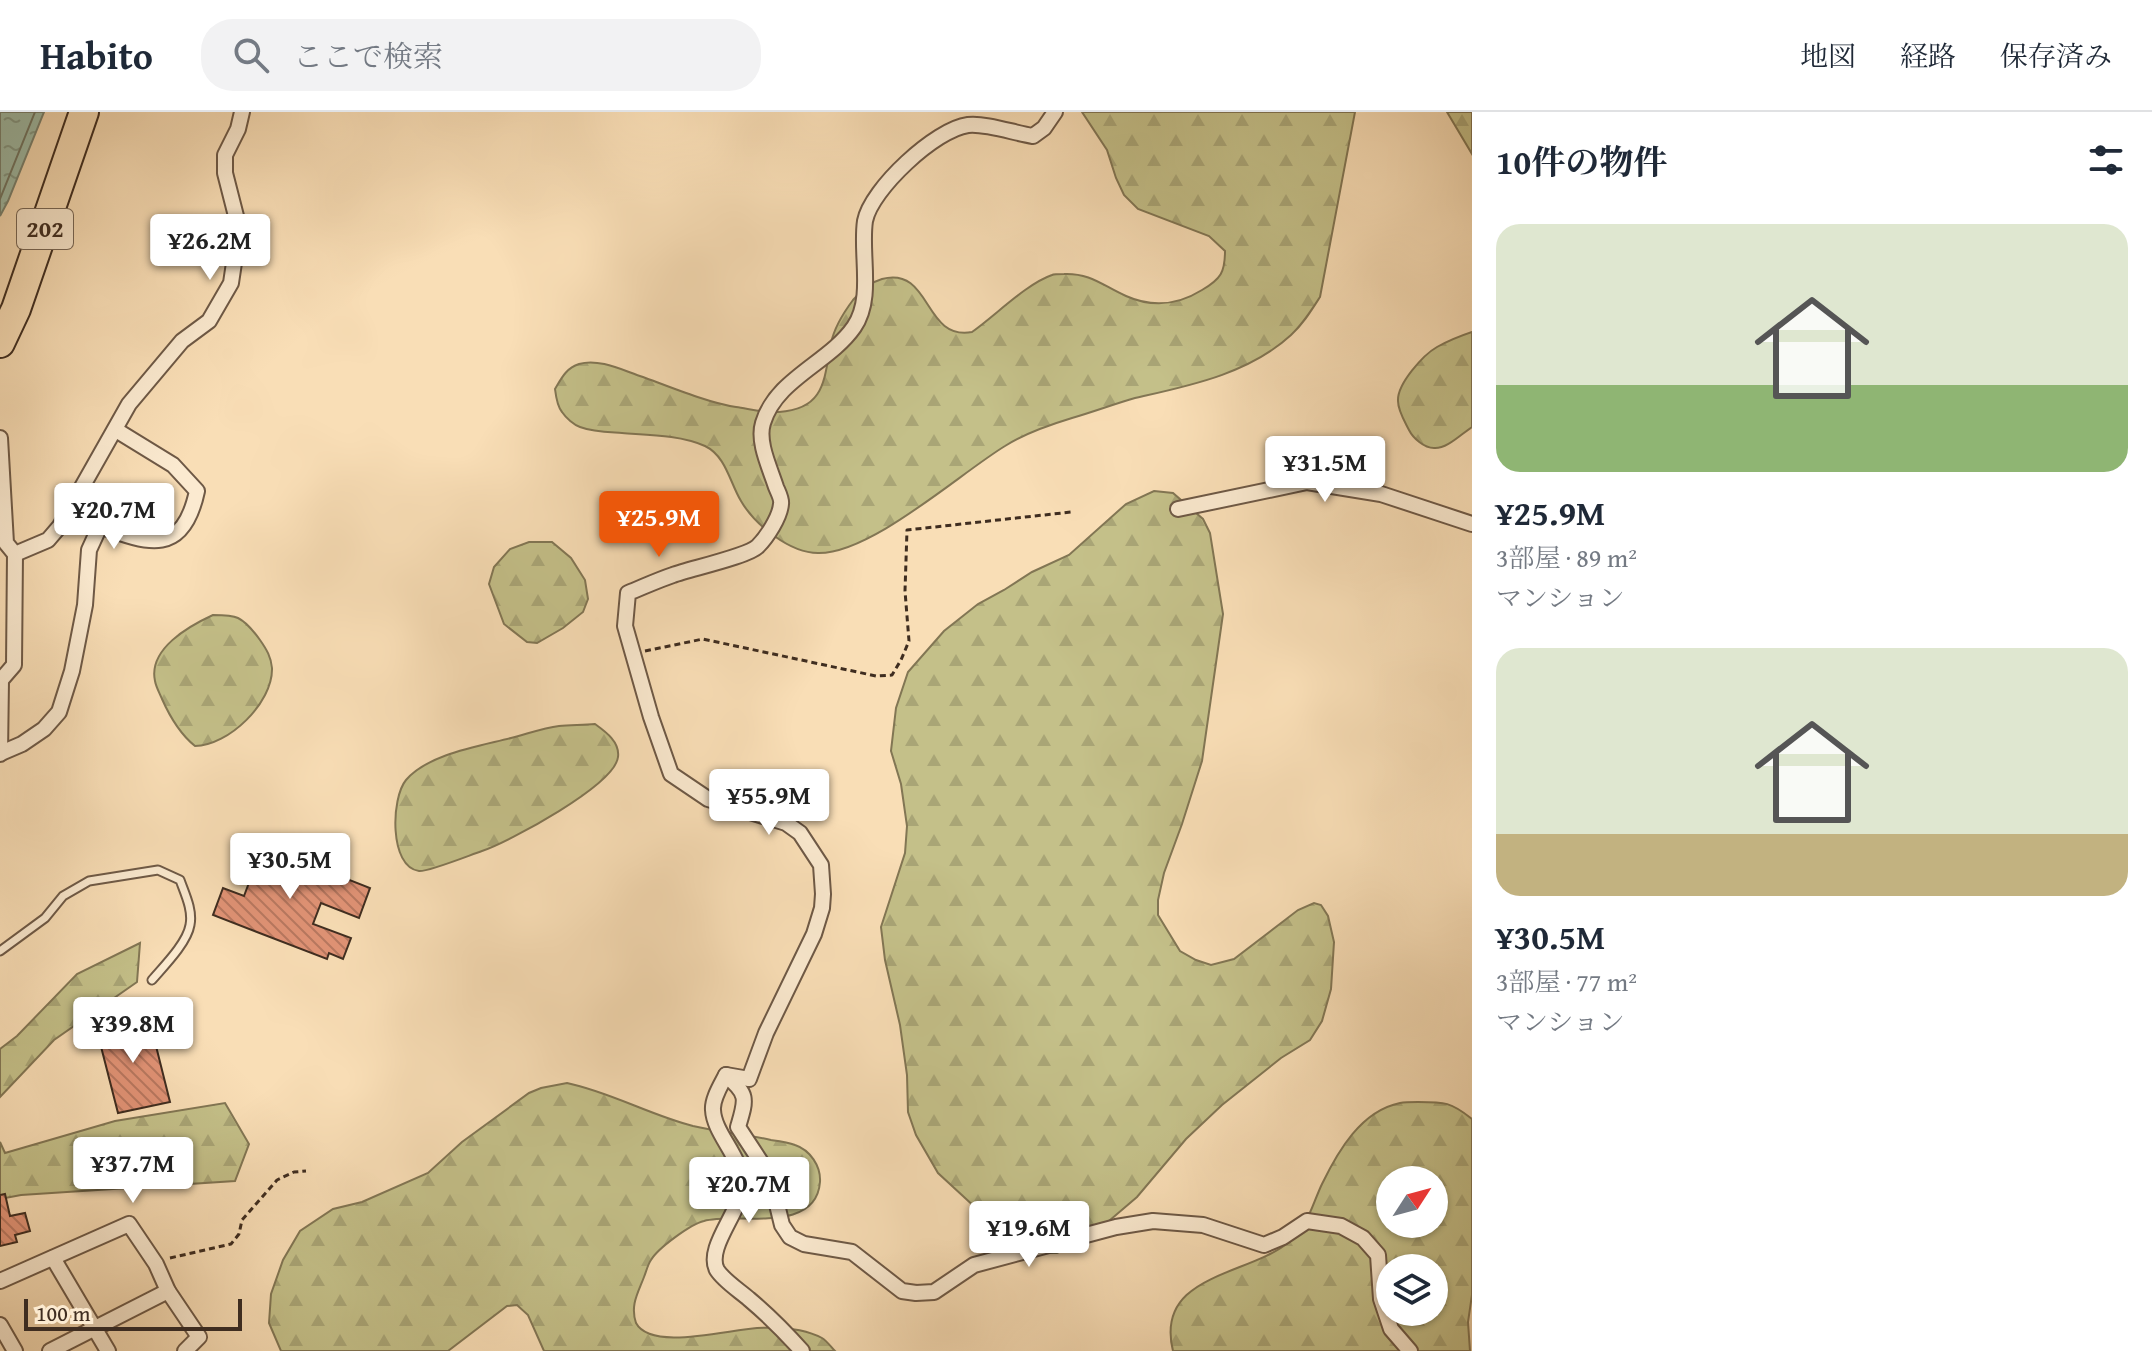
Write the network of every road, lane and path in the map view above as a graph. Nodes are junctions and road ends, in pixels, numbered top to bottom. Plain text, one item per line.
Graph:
1 (84, 112) edge
2 (242, 112) edge
3 (1055, 112) edge
4 (0, 343) edge
5 (116, 430) junction
6 (0, 438) edge
7 (1178, 509) dead end
8 (1071, 512) dead end
9 (1472, 524) edge
10 (15, 554) junction
11 (633, 654) junction
12 (1, 754) edge
13 (0, 951) edge
14 (152, 980) dead end
15 (726, 1075) junction
16 (306, 1171) dead end
17 (53, 1258) junction
18 (156, 1264) junction
19 (0, 1281) edge
20 (168, 1291) junction
21 (0, 1325) edge
22 (94, 1329) junction
23 (15, 1351) edge
24 (50, 1351) edge
25 (108, 1351) edge
26 (185, 1351) edge
27 (802, 1351) edge
28 (1410, 1351) edge

1 - 4 highway, 202
2 - 5 street
3 - 11 street
5 - 10 street
5 - 12 street
6 - 10 street
7 - 9 street
8 - 11 path
10 - 12 street
11 - 15 street
13 - 14 lane
15 - 27 street
15 - 28 street
16 - 18 path
17 - 18 street
17 - 19 street
17 - 22 street
18 - 20 street
20 - 22 street
20 - 26 street
21 - 23 street
22 - 24 street
22 - 25 street

